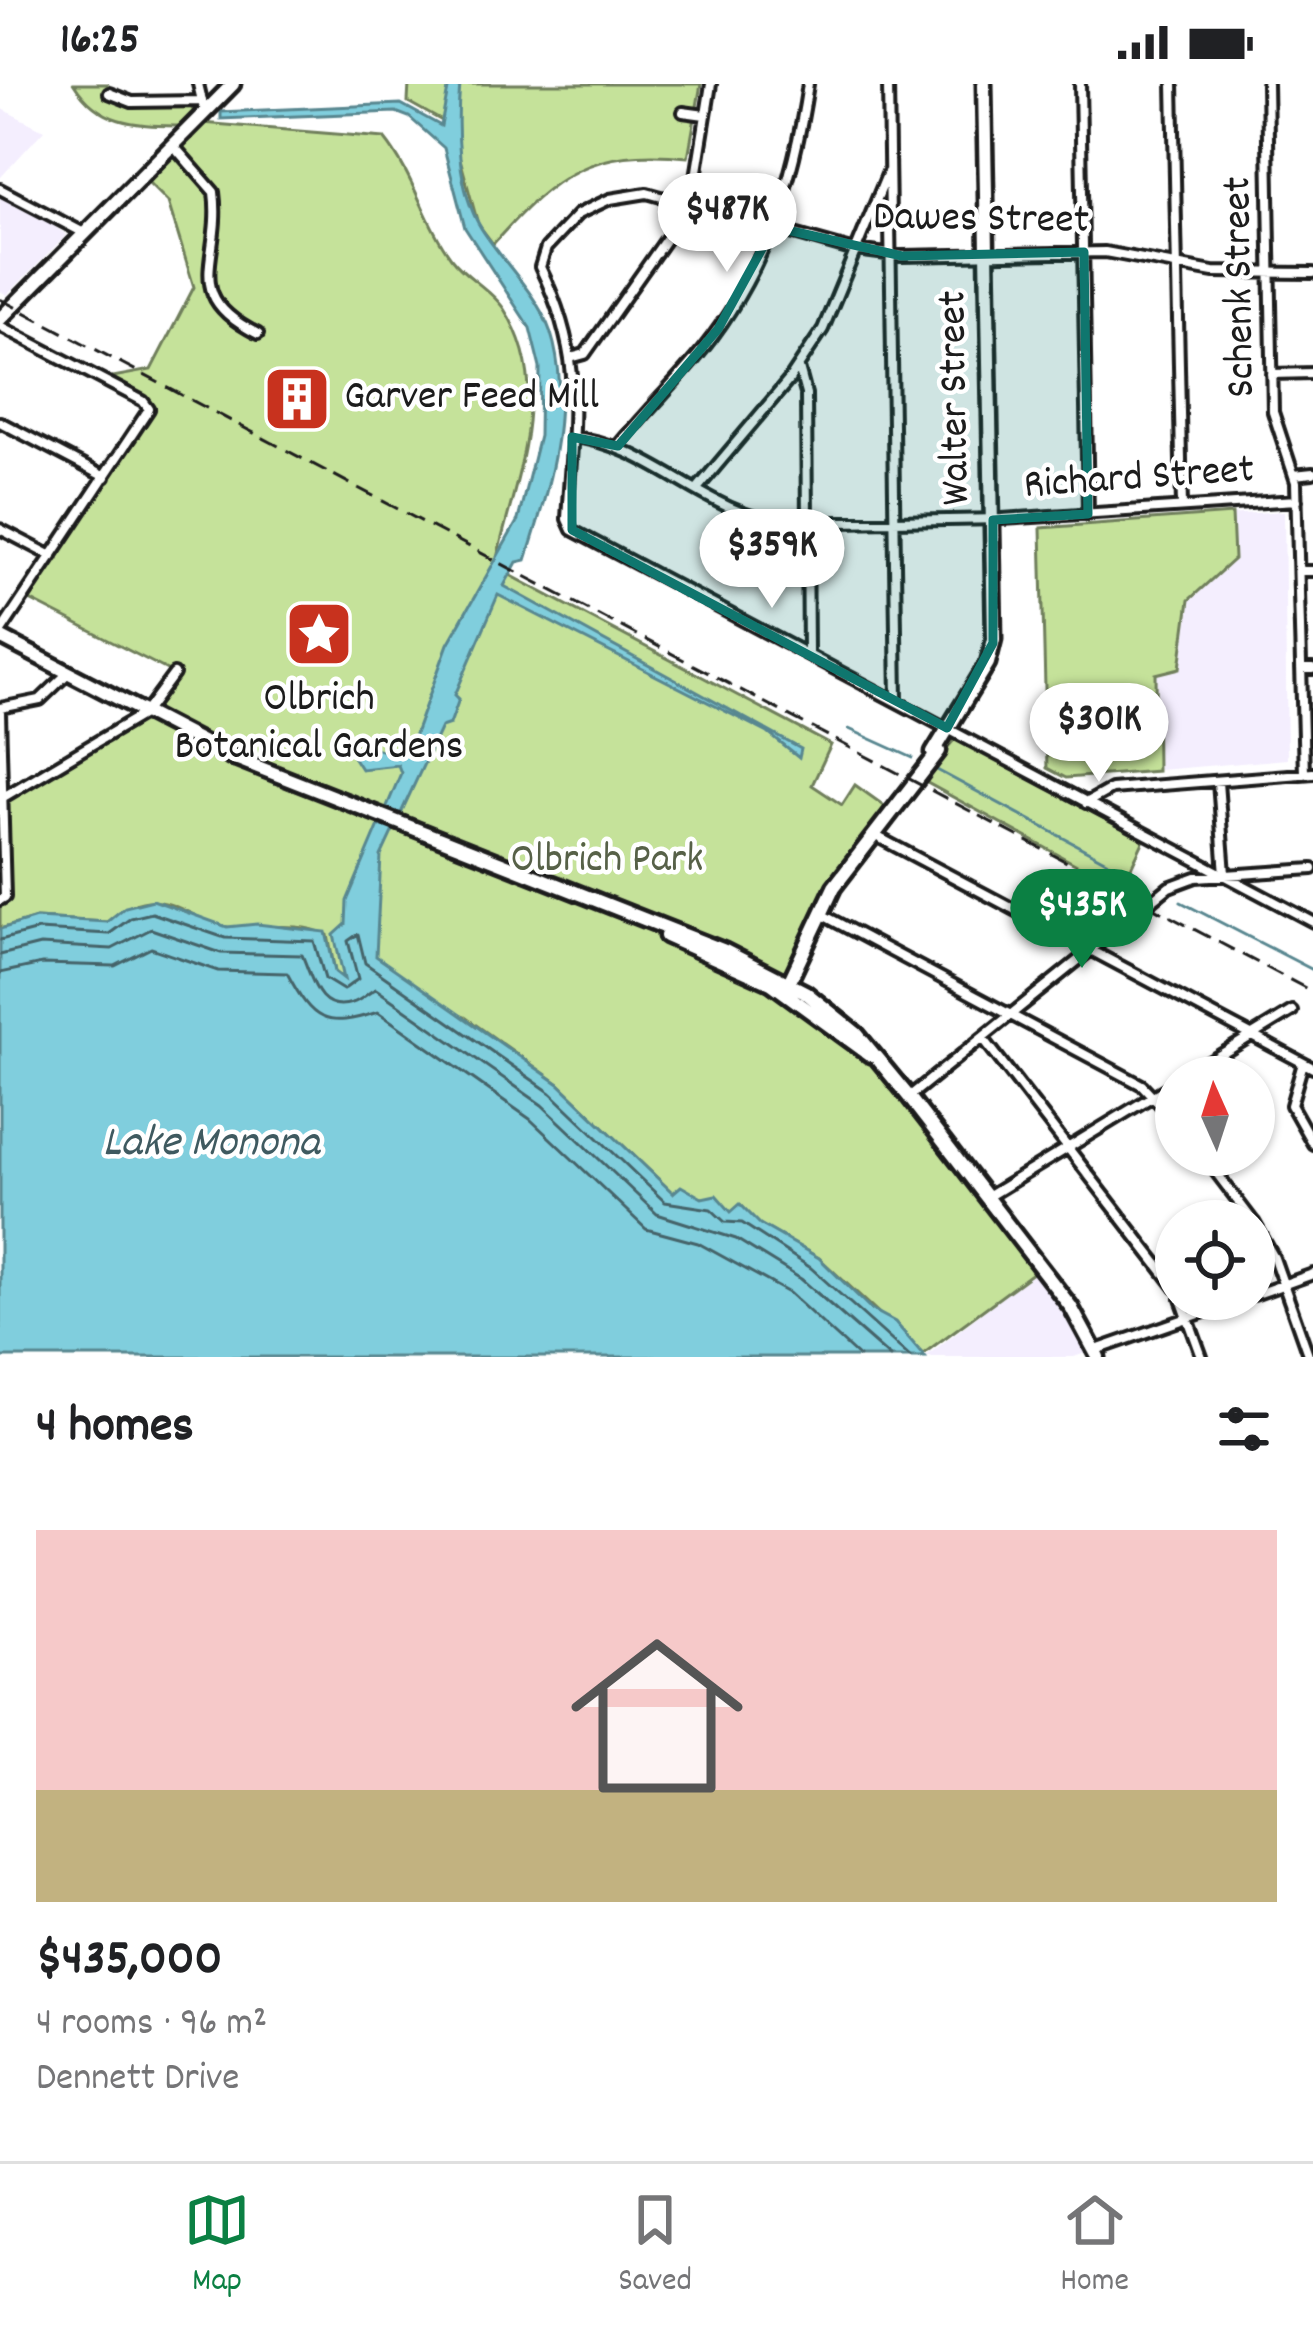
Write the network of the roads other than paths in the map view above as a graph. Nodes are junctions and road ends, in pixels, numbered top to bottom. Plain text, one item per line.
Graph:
1 (198, 84) edge
2 (233, 84) edge
3 (710, 84) edge
4 (808, 84) edge
5 (888, 84) edge
6 (984, 84) edge
7 (1080, 84) edge
8 (1173, 84) edge
9 (1267, 84) edge
10 (109, 93) dead end
11 (203, 105) junction
12 (683, 112) dead end
13 (705, 115) junction
14 (172, 144) junction
15 (890, 164) junction
16 (0, 189) edge
17 (692, 202) junction
18 (774, 227) junction
19 (84, 233) junction
20 (859, 249) junction
21 (1084, 252) junction
22 (892, 253) junction
23 (987, 254) junction
24 (1176, 263) junction
25 (1313, 273) edge
26 (1271, 274) junction
27 (0, 323) edge
28 (258, 334) dead end
29 (573, 357) junction
30 (799, 368) junction
31 (1313, 373) edge
32 (1272, 374) junction
33 (0, 422) edge
34 (572, 437) junction
35 (617, 447) junction
36 (1313, 472) edge
37 (1294, 475) junction
38 (105, 477) junction
39 (697, 489) junction
40 (1297, 500) junction
41 (1182, 507) junction
42 (1088, 514) junction
43 (993, 520) junction
44 (896, 521) junction
45 (808, 523) junction
46 (0, 529) edge
47 (52, 556) junction
48 (1299, 571) junction
49 (1313, 571) edge
50 (0, 635) edge
51 (807, 654) junction
52 (1313, 669) edge
53 (1300, 670) junction
54 (68, 674) junction
55 (174, 674) dead end
56 (897, 700) junction
57 (0, 711) edge
58 (145, 713) junction
59 (950, 730) junction
60 (1309, 774) edge
61 (1218, 782) junction
62 (1, 798) edge
63 (1086, 803) junction
64 (872, 835) junction
65 (1313, 869) edge
66 (1225, 875) junction
67 (3, 898) edge
68 (820, 914) junction
69 (1313, 922) edge
70 (1091, 951) junction
71 (785, 991) junction
72 (1292, 1011) dead end
73 (1012, 1015) junction
74 (1251, 1035) junction
75 (983, 1038) junction
76 (1218, 1056) edge
77 (1303, 1063) junction
78 (1313, 1068) edge
79 (1154, 1095) joint
80 (908, 1097) junction
81 (1313, 1144) edge
82 (1068, 1146) junction
83 (1219, 1176) edge
84 (987, 1197) junction
85 (1237, 1200) edge
86 (1155, 1260) edge
87 (1275, 1269) edge
88 (1313, 1274) edge
89 (1282, 1285) junction
90 (1275, 1288) edge
91 (1183, 1320) edge
92 (1189, 1320) edge
93 (1096, 1354) edge
94 (1202, 1357) edge
95 (1309, 1357) edge

1 - 11 street
2 - 11 street
3 - 13 street
4 - 18 street
5 - 15 street
6 - 23 street, Walter Street
7 - 21 street
8 - 24 street
9 - 26 street, Schenk Street
10 - 11 street
11 - 14 street
12 - 13 street
13 - 17 street
14 - 19 street
14 - 28 street
15 - 20 street
15 - 22 street
16 - 19 street
17 - 18 street, Dawes Street
17 - 29 street
17 - 29 street, Dawes Street
18 - 20 street, Dawes Street
18 - 35 street
19 - 27 street
20 - 22 street, Dawes Street
20 - 30 street
21 - 23 street, Dawes Street
21 - 24 street, Dawes Street
21 - 42 street
22 - 23 street, Dawes Street
22 - 44 street
23 - 43 street, Walter Street
24 - 26 street, Dawes Street
24 - 41 street
25 - 26 street, Dawes Street
26 - 32 street, Schenk Street
27 - 38 street
29 - 34 street
30 - 39 street
30 - 45 street
31 - 32 street
32 - 37 street, Schenk Street
33 - 38 street
34 - 35 street, Richard Street
34 - 51 street
35 - 39 street, Richard Street
36 - 37 street, Richard Street
37 - 40 street, Schenk Street
38 - 47 street
39 - 45 street, Richard Street
40 - 41 street, Richard Street
40 - 48 street, Schenk Street
41 - 42 street, Richard Street
42 - 43 street, Richard Street
43 - 44 street, Richard Street
43 - 59 street, Walter Street
44 - 45 street, Richard Street
44 - 56 street
45 - 51 street
46 - 47 street
47 - 50 street
48 - 49 street
48 - 53 street, Schenk Street
50 - 54 street
51 - 56 street
52 - 53 street
53 - 60 street, Schenk Street
54 - 57 street
54 - 58 street
55 - 58 street
56 - 59 street
57 - 62 street
58 - 62 street
58 - 71 street
59 - 63 street
59 - 64 street, Walter Street
60 - 61 street
61 - 63 street
61 - 66 street
62 - 67 street
63 - 66 street
64 - 68 street, Walter Street
64 - 70 street
65 - 66 street
66 - 69 street
66 - 70 street
68 - 71 street, Walter Street
68 - 73 street
70 - 73 street
70 - 74 street
71 - 80 street
72 - 74 street
73 - 75 street
73 - 79 street
74 - 76 street
74 - 77 street
75 - 80 street
75 - 82 street
77 - 78 street
77 - 81 street
79 - 82 street
80 - 84 street
82 - 84 street
82 - 86 street
83 - 85 street
84 - 93 street
87 - 89 street
88 - 89 street
89 - 90 street
89 - 95 street
91 - 93 street
92 - 94 street

